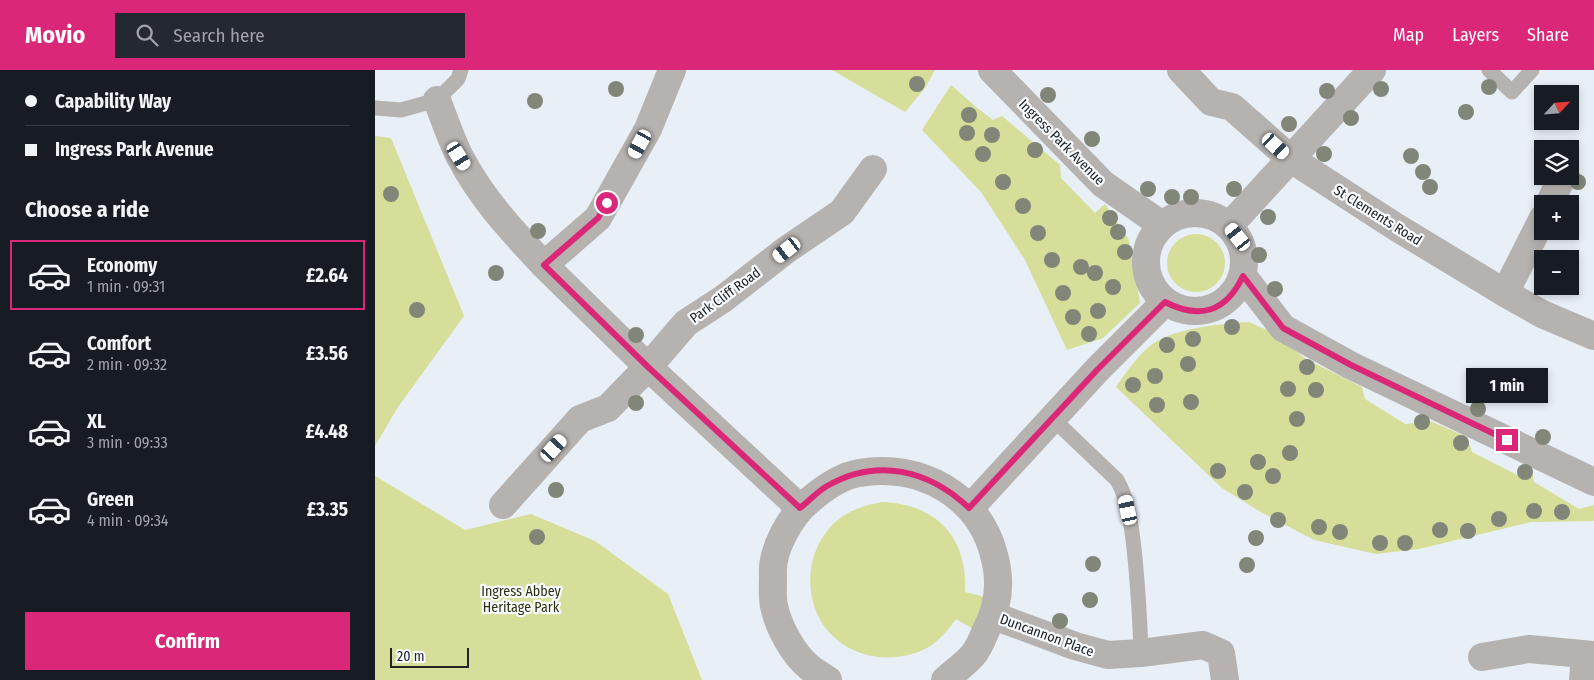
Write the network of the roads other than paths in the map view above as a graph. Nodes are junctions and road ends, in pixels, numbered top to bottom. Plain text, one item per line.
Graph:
1 (461, 70) edge
2 (672, 70) edge
3 (992, 70) edge
4 (1181, 70) edge
5 (1372, 70) edge
6 (1489, 70) edge
7 (1532, 70) edge
8 (437, 100) junction
9 (375, 108) edge
10 (1291, 160) junction
11 (873, 169) dead end
12 (1162, 226) junction
13 (1229, 226) junction
14 (1534, 236) edge
15 (544, 265) junction
16 (1243, 276) junction
17 (1505, 293) junction
18 (1165, 302) junction
19 (1594, 336) edge
20 (648, 367) junction
21 (1052, 418) junction
22 (1594, 482) edge
23 (503, 505) dead end
24 (800, 508) junction
25 (969, 508) junction
26 (994, 616) junction
27 (1141, 653) junction
28 (1481, 657) dead end
29 (1587, 663) edge
30 (828, 680) edge
31 (945, 680) edge
32 (1225, 680) edge

1 - 8 lane
2 - 15 street
3 - 12 street, Ingress Park Avenue
4 - 10 street, St Clements Road
5 - 10 street
6 - 7 lane
8 - 9 lane
8 - 15 street
10 - 13 street
10 - 17 street, St Clements Road
11 - 20 street, Park Cliff Road
12 - 13 street
12 - 18 street
13 - 16 street
14 - 17 street
15 - 20 street
16 - 18 street
16 - 22 street
17 - 19 street, St Clements Road
18 - 21 street
20 - 23 street, Park Cliff Road
20 - 24 street
21 - 25 street
21 - 27 lane
24 - 25 street
24 - 30 street
25 - 26 street
26 - 27 street, Duncannon Place
26 - 31 street
27 - 32 street, Duncannon Place
28 - 29 street

